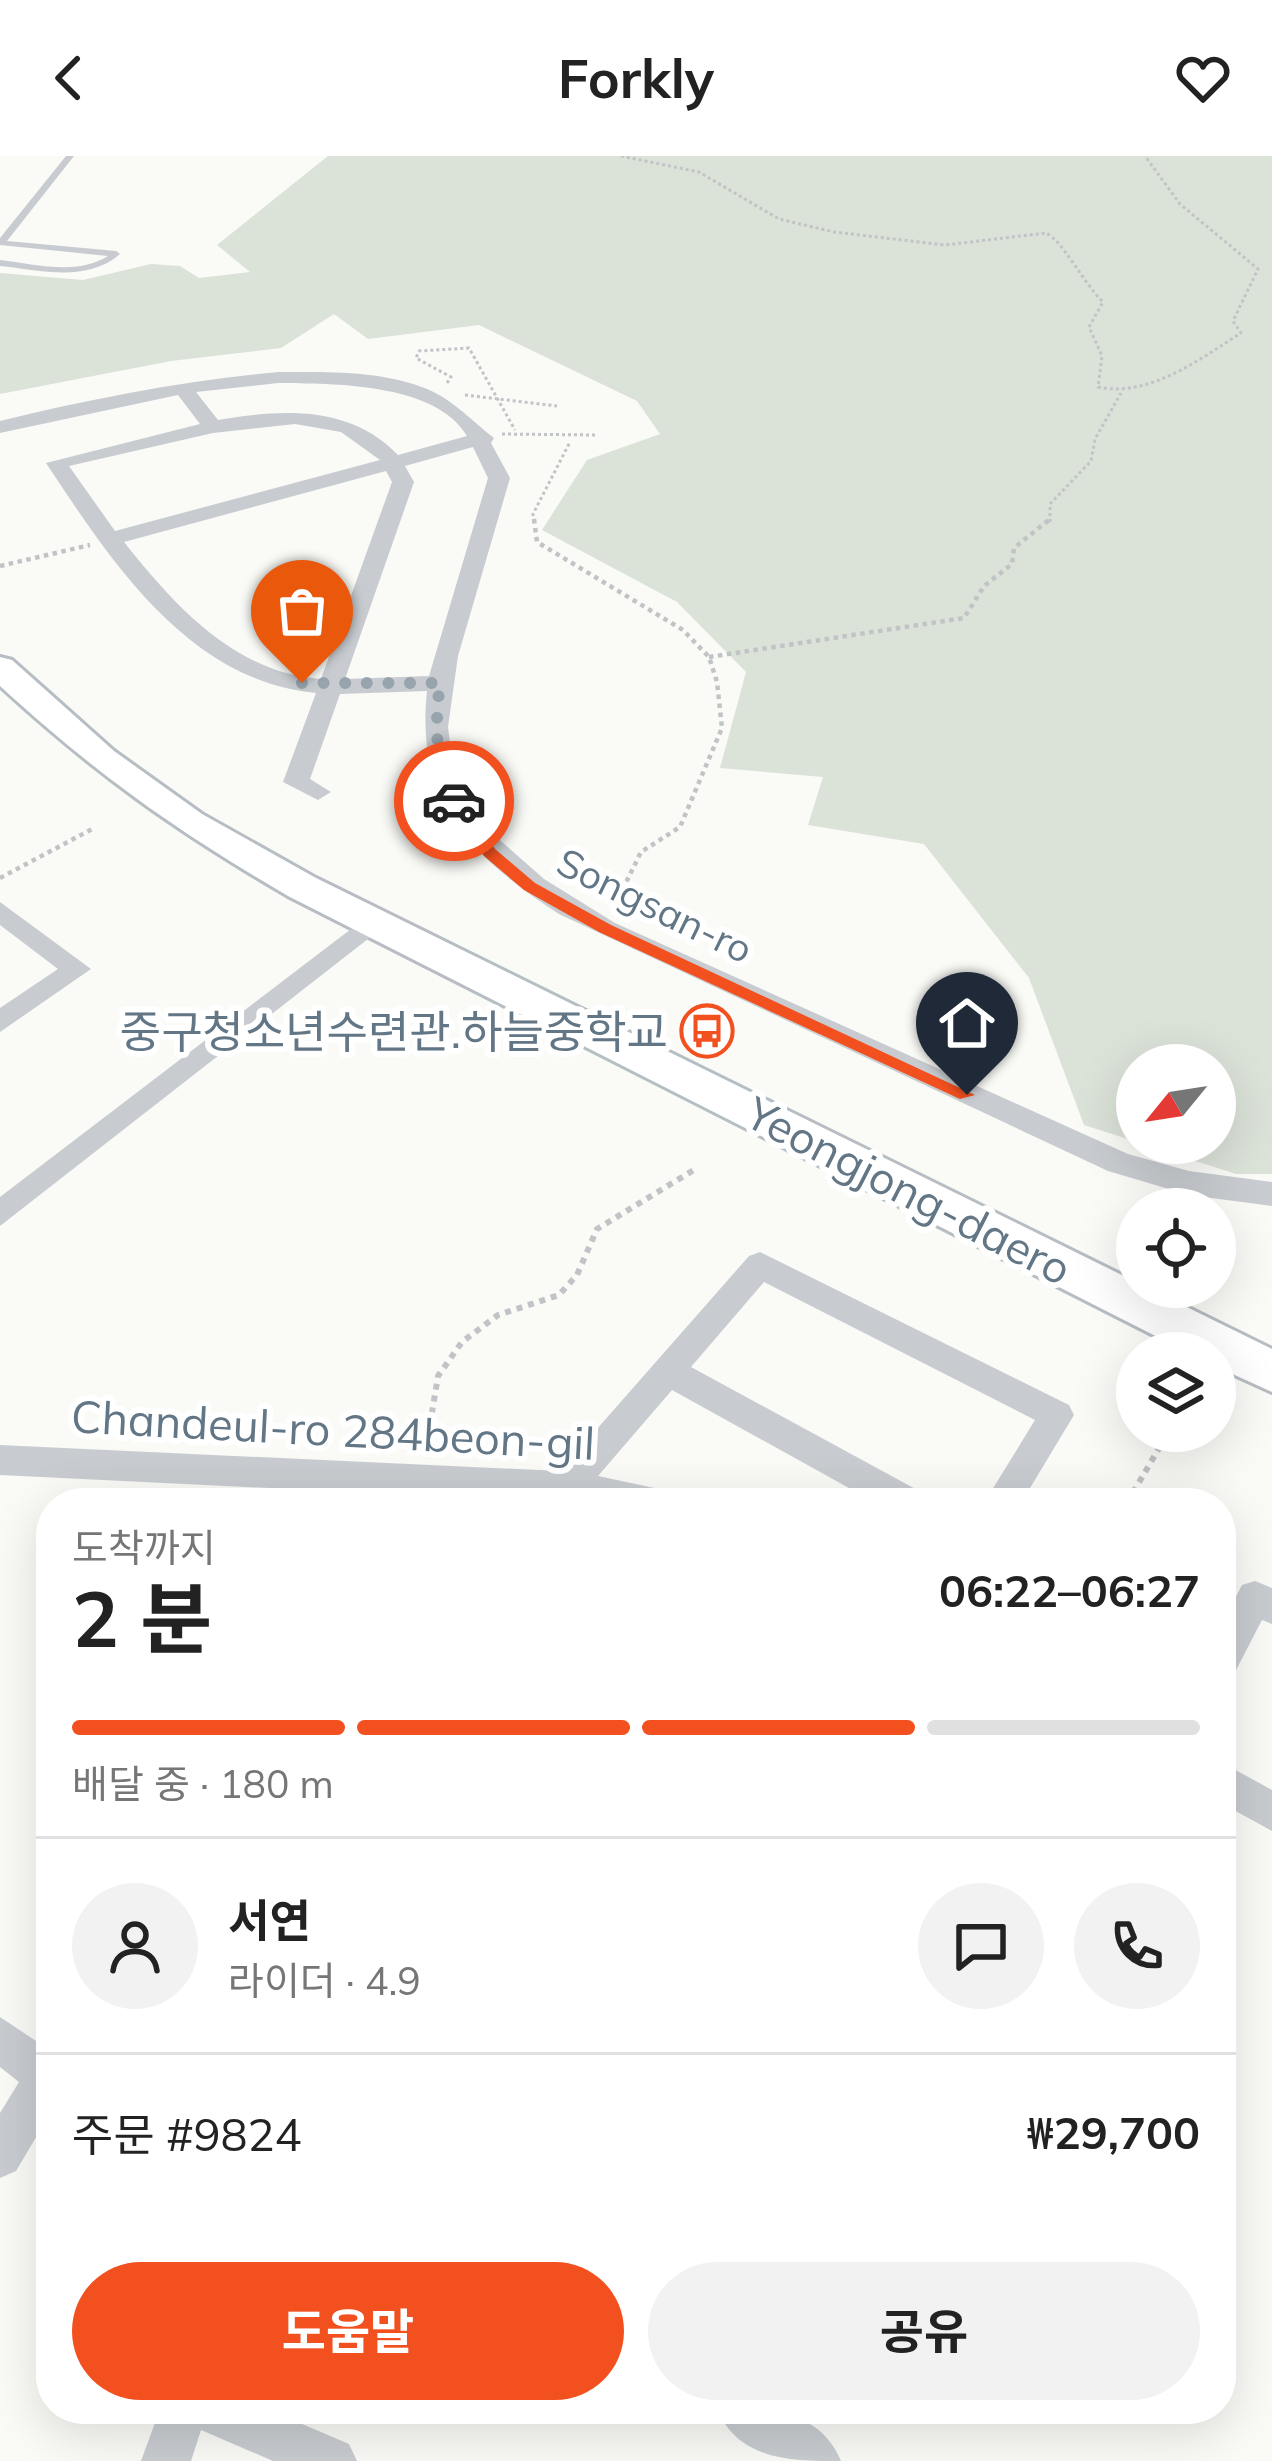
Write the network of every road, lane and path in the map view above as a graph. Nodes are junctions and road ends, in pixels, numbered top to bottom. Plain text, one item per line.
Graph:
1 (70, 156) edge
2 (621, 156) edge
3 (1145, 156) edge
4 (0, 263) edge
5 (181, 386) junction
6 (445, 386) dead end
7 (1121, 393) junction
8 (465, 395) dead end
9 (498, 399) junction
10 (557, 406) dead end
11 (0, 427) edge
12 (213, 427) junction
13 (515, 430) junction
14 (597, 435) dead end
15 (490, 437) junction
16 (570, 442) junction
17 (395, 463) junction
18 (105, 541) junction
19 (0, 566) edge
20 (709, 657) junction
21 (0, 667) edge
22 (440, 683) junction
23 (330, 685) junction
24 (318, 792) dead end
25 (94, 827) dead end
26 (0, 878) edge
27 (0, 911) edge
28 (608, 918) dead end
29 (372, 922) junction
30 (0, 1022) edge
31 (697, 1168) dead end
32 (1272, 1194) edge
33 (0, 1214) edge
34 (668, 1371) junction
35 (1272, 1372) edge
36 (428, 1437) dead end
37 (1157, 1452) edge
38 (0, 1460) edge
39 (568, 1486) junction
40 (327, 1488) edge
41 (415, 1488) edge
42 (579, 1488) edge
43 (881, 1488) edge
44 (1011, 1488) edge
45 (1136, 1488) edge
46 (1272, 1607) edge
47 (1236, 1633) edge
48 (1236, 1790) edge
49 (1272, 1811) edge
50 (0, 2039) edge
51 (36, 2068) edge
52 (36, 2098) edge
53 (0, 2155) edge
54 (179, 2424) edge
55 (244, 2424) edge
56 (763, 2424) edge
57 (166, 2461) edge
58 (332, 2461) edge
59 (816, 2461) edge

1 - 4 lane
2 - 7 path
3 - 7 path
5 - 11 street
5 - 12 street
5 - 15 street
6 - 9 path
7 - 20 path
8 - 9 path
9 - 10 path
9 - 13 path
12 - 17 street
12 - 18 street
13 - 15 path
13 - 16 path
14 - 16 path
15 - 17 street
15 - 22 street, Songsan-ro
16 - 20 path
17 - 18 street
17 - 23 street
18 - 19 path
18 - 23 street
20 - 28 path
21 - 29 street, Yeongjong-daero
22 - 23 street
22 - 32 street, Songsan-ro
23 - 24 street
25 - 26 path
27 - 30 street
29 - 33 street
29 - 35 street, Yeongjong-daero
31 - 36 path
34 - 39 street
34 - 43 street
34 - 44 street
37 - 45 path
38 - 40 street, Chandeul-ro 284beon-gil
39 - 41 street, Chandeul-ro 284beon-gil
39 - 42 street, Chandeul-ro 284beon-gil
46 - 47 street
48 - 49 street
50 - 51 street
52 - 53 street
54 - 57 street
55 - 58 street
56 - 59 street

